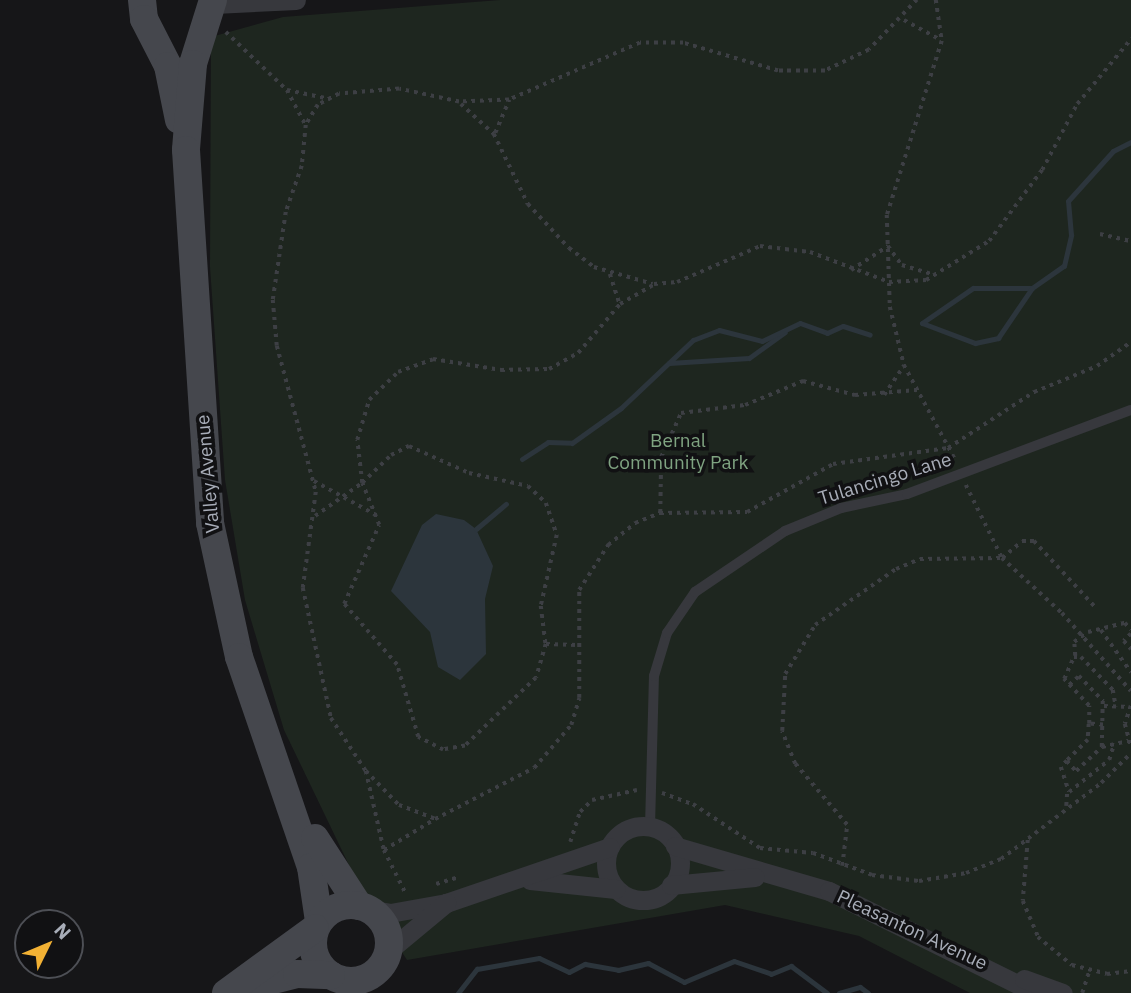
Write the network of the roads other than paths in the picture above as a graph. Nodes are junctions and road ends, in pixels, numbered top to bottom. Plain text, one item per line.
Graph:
1 (142, 0) edge
2 (296, 0) edge
3 (213, 2) edge
4 (151, 31) junction
5 (214, 31) junction
6 (186, 150) junction
7 (1131, 410) edge
8 (288, 786) junction
9 (650, 827) junction
10 (610, 846) junction
11 (675, 846) junction
12 (780, 877) junction
13 (522, 880) junction
14 (671, 886) junction
15 (616, 889) junction
16 (446, 903) junction
17 (373, 904) junction
18 (317, 925) junction
19 (384, 959) junction
20 (1003, 972) junction
21 (342, 983) edge
22 (229, 991) edge
23 (379, 993) edge
24 (1035, 993) edge
25 (1063, 993) edge

1 - 4 street, Valley Avenue
2 - 3 street
3 - 5 street, Valley Avenue
4 - 5 street
4 - 6 street, Valley Avenue
5 - 6 street, Valley Avenue
6 - 8 street, Valley Avenue
7 - 9 lane, Tulancingo Lane
8 - 17 street, Valley Avenue
8 - 18 street, Valley Avenue
9 - 10 street
9 - 11 street
10 - 13 street
10 - 15 street
11 - 12 street, Pleasanton Avenue
11 - 14 street
12 - 14 street, Pleasanton Avenue
12 - 20 street, Pleasanton Avenue
13 - 15 street
13 - 16 street
14 - 15 street
16 - 17 street
16 - 19 street
17 - 18 street
17 - 19 street
18 - 21 street
18 - 22 street
19 - 21 street
19 - 23 street
20 - 24 street, Pleasanton Avenue
20 - 25 street, Pleasanton Avenue
21 - 22 street

